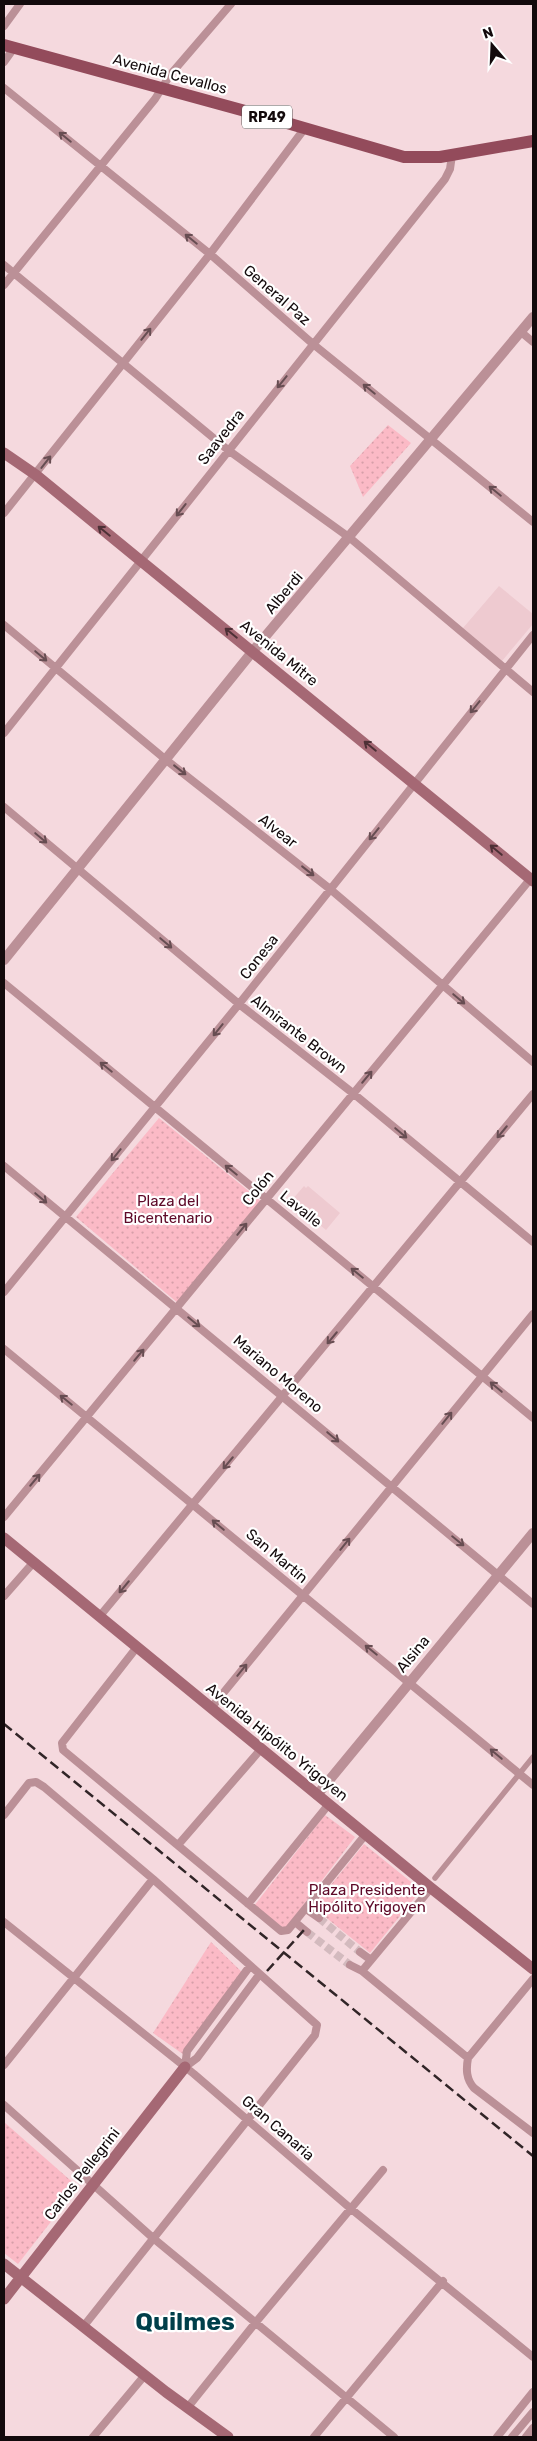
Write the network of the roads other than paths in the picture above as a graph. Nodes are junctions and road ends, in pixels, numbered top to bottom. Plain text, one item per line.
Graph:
1 (20, 4) edge
2 (231, 4) edge
3 (4, 26) edge
4 (9, 47) edge
5 (4, 62) edge
6 (4, 88) edge
7 (160, 90) junction
8 (305, 128) junction
9 (533, 140) edge
10 (452, 155) junction
11 (100, 166) junction
12 (210, 254) junction
13 (4, 266) edge
14 (13, 273) junction
15 (4, 285) edge
16 (533, 317) edge
17 (521, 332) junction
18 (533, 342) edge
19 (313, 344) junction
20 (122, 363) junction
21 (432, 440) junction
22 (228, 450) junction
23 (4, 453) edge
24 (36, 475) junction
25 (4, 513) edge
26 (533, 522) edge
27 (350, 538) junction
28 (141, 561) junction
29 (4, 625) edge
30 (533, 635) edge
31 (254, 651) junction
32 (56, 668) junction
33 (506, 669) junction
34 (533, 692) edge
35 (4, 733) edge
36 (166, 759) junction
37 (415, 782) junction
38 (4, 807) edge
39 (77, 868) junction
40 (532, 879) edge
41 (330, 889) junction
42 (4, 960) edge
43 (4, 983) edge
44 (443, 985) junction
45 (239, 1004) junction
46 (533, 1062) edge
47 (354, 1094) junction
48 (533, 1094) edge
49 (155, 1107) junction
50 (4, 1166) edge
51 (460, 1183) junction
52 (267, 1198) junction
53 (65, 1218) junction
54 (533, 1242) edge
55 (374, 1286) junction
56 (4, 1292) edge
57 (178, 1309) junction
58 (533, 1314) edge
59 (4, 1348) edge
60 (483, 1376) junction
61 (284, 1396) junction
62 (88, 1418) junction
63 (533, 1418) edge
64 (392, 1487) junction
65 (193, 1504) junction
66 (4, 1517) edge
67 (533, 1533) edge
68 (4, 1538) edge
69 (32, 1563) junction
70 (499, 1575) junction
71 (303, 1595) junction
72 (4, 1596) edge
73 (533, 1604) edge
74 (99, 1616) junction
75 (137, 1647) junction
76 (410, 1681) junction
77 (212, 1708) junction
78 (261, 1749) junction
79 (533, 1757) edge
80 (520, 1774) junction
81 (533, 1785) edge
82 (317, 1794) junction
83 (329, 1804) junction
84 (4, 1815) edge
85 (366, 1834) junction
86 (178, 1845) junction
87 (153, 1879) junction
88 (433, 1883) junction
89 (248, 1904) junction
90 (306, 1908) junction
91 (319, 1918) tunnel mouth
92 (4, 1922) edge
93 (295, 1922) junction
94 (307, 1932) tunnel mouth
95 (360, 1952) tunnel mouth
96 (372, 1960) junction
97 (350, 1965) tunnel mouth
98 (250, 1966) junction
99 (533, 1969) edge
100 (362, 1971) junction
101 (259, 1975) junction
102 (533, 1979) edge
103 (74, 1980) junction
104 (468, 2058) junction
105 (4, 2065) edge
106 (185, 2067) junction
107 (4, 2104) edge
108 (247, 2120) junction
109 (533, 2133) edge
110 (383, 2170) dead end
111 (93, 2185) junction
112 (350, 2208) junction
113 (153, 2238) junction
114 (4, 2264) edge
115 (20, 2277) junction
116 (443, 2282) junction
117 (4, 2299) edge
118 (256, 2322) junction
119 (82, 2327) junction
120 (533, 2357) edge
121 (145, 2375) junction
122 (533, 2392) edge
123 (347, 2398) junction
124 (188, 2407) junction
125 (533, 2412) edge
126 (533, 2428) edge
127 (93, 2437) edge
128 (228, 2437) edge
129 (314, 2437) edge
130 (394, 2437) edge
131 (497, 2437) edge
132 (512, 2437) edge
133 (526, 2437) edge

1 - 3 street
2 - 7 street
4 - 5 street
4 - 7 main road, Avenida Cevallos / RP49
11 -> 6 street, General Paz
7 - 8 main road, Avenida Cevallos / RP49
7 - 11 street
8 - 10 main road, Avenida Cevallos / RP49
8 - 12 street
9 - 10 main road, Avenida Cevallos / RP49
10 - 19 street, Saavedra
12 -> 11 street, General Paz
11 - 14 street
12 - 19 street, General Paz
20 -> 12 street
13 - 14 street
14 - 15 street
14 - 20 street
16 - 17 street, Alberdi
17 - 18 street
17 - 21 street, Alberdi
21 -> 19 street, General Paz
19 -> 22 street, Saavedra
20 - 22 street
24 -> 20 street
26 -> 21 street, General Paz
21 - 27 street, Alberdi
22 - 27 street
22 -> 28 street, Saavedra
23 - 24 main road, Avenida Mitre
24 - 25 street
28 -> 24 main road, Avenida Mitre
27 - 31 street, Alberdi
27 - 33 street
31 -> 28 main road, Avenida Mitre
28 - 32 street, Saavedra
29 -> 32 street, Alvear
30 - 33 street, Conesa
31 - 36 street, Alberdi
37 -> 31 main road, Avenida Mitre
32 - 35 street, Saavedra
32 - 36 street, Alvear
33 - 34 street
33 -> 37 street, Conesa
36 - 39 street, Alberdi
36 -> 41 street, Alvear
40 -> 37 main road, Avenida Mitre
37 -> 41 street, Conesa
38 -> 39 street, Almirante Brown
39 - 42 street, Alberdi
39 -> 45 street, Almirante Brown
40 - 44 street, Colón
41 - 44 street, Alvear
41 - 45 street, Conesa
49 -> 43 street, Lavalle
44 -> 46 street, Alvear
47 -> 44 street, Colón
45 - 47 street, Almirante Brown
45 -> 49 street, Conesa
47 -> 51 street, Almirante Brown
47 - 52 street, Colón
48 -> 51 street
52 -> 49 street, Lavalle
49 -> 53 street, Conesa
50 -> 53 street, Mariano Moreno
51 - 54 street, Almirante Brown
51 - 55 street
55 -> 52 street, Lavalle
57 -> 52 street, Colón
53 - 56 street, Conesa
53 - 57 street, Mariano Moreno
55 - 60 street, Lavalle
55 -> 61 street
57 -> 61 street, Mariano Moreno
62 -> 57 street, Colón
58 - 60 street
62 -> 59 street, San Martín
63 -> 60 street, Lavalle
64 -> 60 street
61 -> 64 street, Mariano Moreno
61 -> 65 street
62 - 65 street, San Martín
66 -> 62 street, Colón
64 -> 70 street, Mariano Moreno
71 -> 64 street
71 -> 65 street, San Martín
65 -> 74 street
67 - 70 street, Alsina
68 - 69 main road, Avenida Hipólito Yrigoyen
69 - 72 street
69 - 74 main road, Avenida Hipólito Yrigoyen
70 - 73 street, Mariano Moreno
70 - 76 street, Alsina
76 -> 71 street, San Martín
77 -> 71 street
74 - 75 main road, Avenida Hipólito Yrigoyen
75 - 77 main road, Avenida Hipólito Yrigoyen
75 - 86 street
80 -> 76 street, San Martín
76 - 82 street, Alsina
77 - 78 main road, Avenida Hipólito Yrigoyen
78 - 82 main road, Avenida Hipólito Yrigoyen
78 - 86 street
79 - 80 street
80 - 81 street, San Martín
80 - 88 street
82 - 83 main road, Avenida Hipólito Yrigoyen
83 - 85 main road, Avenida Hipólito Yrigoyen
83 - 89 street
84 - 87 street
85 - 88 main road, Avenida Hipólito Yrigoyen
85 - 90 street
86 - 89 street
87 - 98 street
87 - 103 street
88 - 96 street
88 - 99 main road, Avenida Hipólito Yrigoyen
89 - 93 street
90 - 91 street
90 - 93 street
92 - 103 street, Gran Canaria
93 - 94 street
95 - 96 street
96 - 100 street
97 - 100 street
98 - 101 street
98 - 106 street, Carlos Pellegrini
100 - 104 street
101 - 106 street, Carlos Pellegrini
101 - 108 street
102 - 104 street
103 - 105 street
103 - 106 street, Gran Canaria
104 - 109 street
106 - 108 street, Gran Canaria
106 - 111 main road, Carlos Pellegrini
107 - 111 street
108 - 112 street, Gran Canaria
108 - 113 street
110 - 112 street
111 - 113 street
111 - 115 main road, Carlos Pellegrini
112 - 116 street, Gran Canaria
112 - 118 street
113 - 118 street
113 - 119 street
114 - 115 main road
115 - 117 main road, Carlos Pellegrini
115 - 119 main road
116 - 120 street, Gran Canaria
116 - 123 street
118 - 123 street
118 - 124 street
119 - 121 main road
121 - 124 main road
121 - 127 street
122 - 131 street
123 - 129 street
123 - 130 street
124 - 128 main road
125 - 132 street
126 - 133 street

